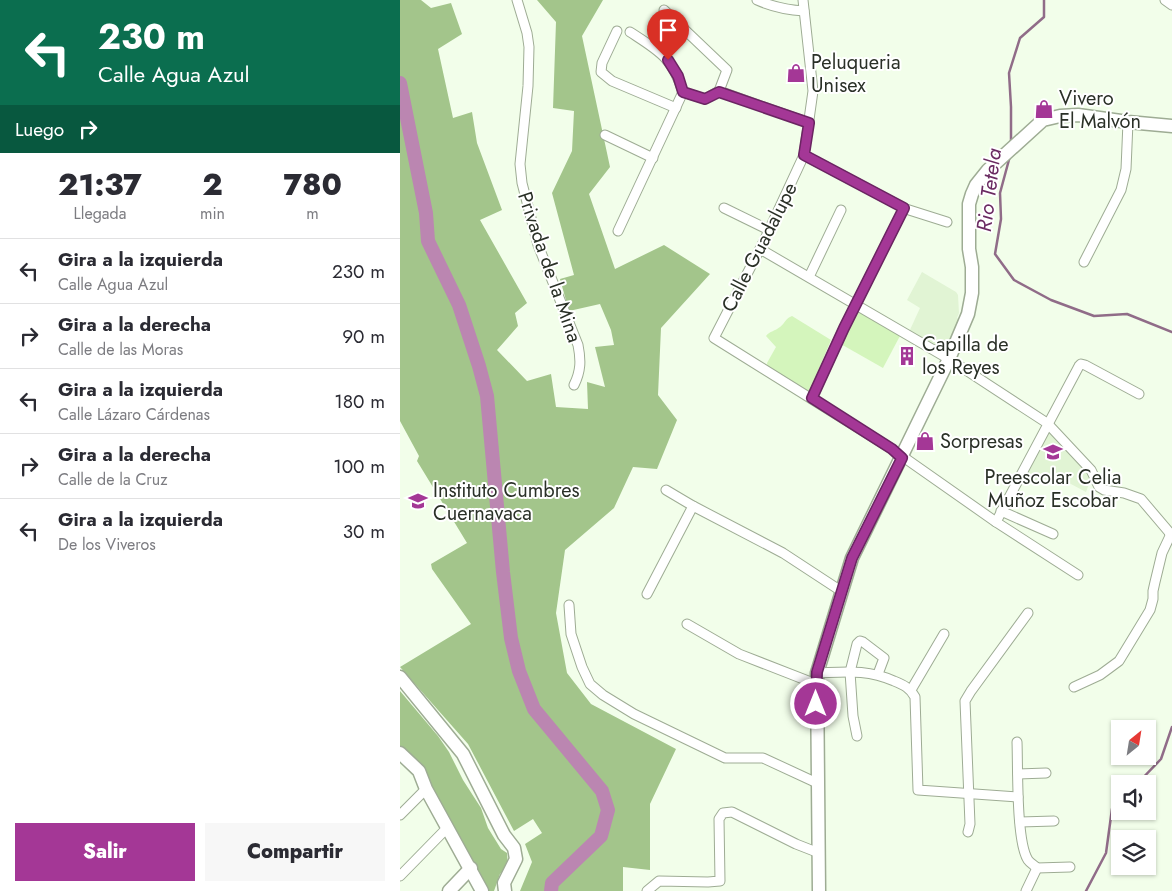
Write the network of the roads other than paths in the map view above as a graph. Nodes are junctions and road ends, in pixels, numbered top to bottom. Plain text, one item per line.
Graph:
1 (517, 0) edge
2 (758, 0) edge
3 (803, 0) edge
4 (1165, 0) edge
5 (1172, 5) edge
6 (664, 10) dead end
7 (804, 11) junction
8 (617, 31) dead end
9 (630, 32) dead end
10 (683, 92) junction
11 (719, 92) junction
12 (676, 108) junction
13 (1128, 122) junction
14 (809, 123) junction
15 (1172, 126) edge
16 (605, 135) dead end
17 (804, 155) junction
18 (652, 158) junction
19 (724, 208) dead end
20 (904, 208) junction
21 (841, 210) dead end
22 (948, 222) dead end
23 (769, 230) junction
24 (618, 231) dead end
25 (760, 249) junction
26 (1084, 262) dead end
27 (809, 277) junction
28 (856, 304) junction
29 (950, 359) junction
30 (574, 385) dead end
31 (1139, 394) dead end
32 (812, 398) junction
33 (1048, 423) junction
34 (902, 458) junction
35 (666, 490) dead end
36 (693, 506) junction
37 (1001, 511) junction
38 (996, 522) junction
39 (1053, 534) dead end
40 (1078, 575) dead end
41 (841, 590) junction
42 (646, 594) dead end
43 (569, 605) dead end
44 (1028, 614) dead end
45 (687, 624) dead end
46 (944, 634) dead end
47 (850, 672) junction
48 (878, 674) junction
49 (400, 677) edge
50 (817, 678) junction
51 (1074, 687) dead end
52 (911, 690) junction
53 (857, 736) dead end
54 (1017, 742) dead end
55 (400, 754) edge
56 (1046, 773) dead end
57 (1018, 774) junction
58 (817, 783) junction
59 (426, 789) junction
60 (969, 793) junction
61 (1018, 797) junction
62 (400, 815) edge
63 (1020, 822) junction
64 (1054, 822) dead end
65 (448, 827) junction
66 (968, 832) dead end
67 (819, 853) junction
68 (1070, 867) dead end
69 (471, 868) junction
70 (1037, 868) junction
71 (400, 876) edge
72 (449, 891) edge
73 (482, 891) edge
74 (505, 891) edge
75 (647, 891) edge
76 (819, 891) edge
77 (1026, 891) edge

1 - 30 street, Privada de la Mina
2 - 7 street
3 - 7 street, Calle Guadalupe
4 - 5 street
6 - 11 street
7 - 14 street, Calle Guadalupe
8 - 12 street
9 - 10 street
10 - 11 street
10 - 12 street
11 - 14 street
12 - 18 street
13 - 15 street
13 - 26 street
13 - 29 street
14 - 17 street, Calle Guadalupe
16 - 18 street
17 - 20 street
17 - 23 street, Calle Guadalupe
18 - 24 street
19 - 23 street
20 - 22 street
20 - 28 street
21 - 27 street
23 - 25 street, Calle Guadalupe
25 - 27 street
25 - 32 street, Calle Guadalupe
27 - 28 street
28 - 29 street
28 - 32 street
29 - 33 street
29 - 34 street
31 - 33 street
32 - 34 street
33 - 37 street
33 - 51 street
34 - 38 street
34 - 41 street
35 - 36 street
36 - 41 street
36 - 42 street
37 - 38 street
37 - 39 street
38 - 40 street
41 - 50 street
43 - 58 street
44 - 60 street
45 - 50 street
46 - 52 street
47 - 48 street
47 - 48 street
47 - 50 street
47 - 53 street
48 - 52 street
49 - 74 street
50 - 58 street
52 - 60 street
54 - 57 street
55 - 59 street
56 - 57 street
57 - 61 street
58 - 67 street
59 - 62 street
59 - 65 street
60 - 61 street
60 - 66 street
61 - 63 street
63 - 64 street
63 - 70 street
65 - 69 street
65 - 71 street
67 - 75 street
67 - 76 street
68 - 70 street
69 - 72 street
69 - 73 street
70 - 77 street

